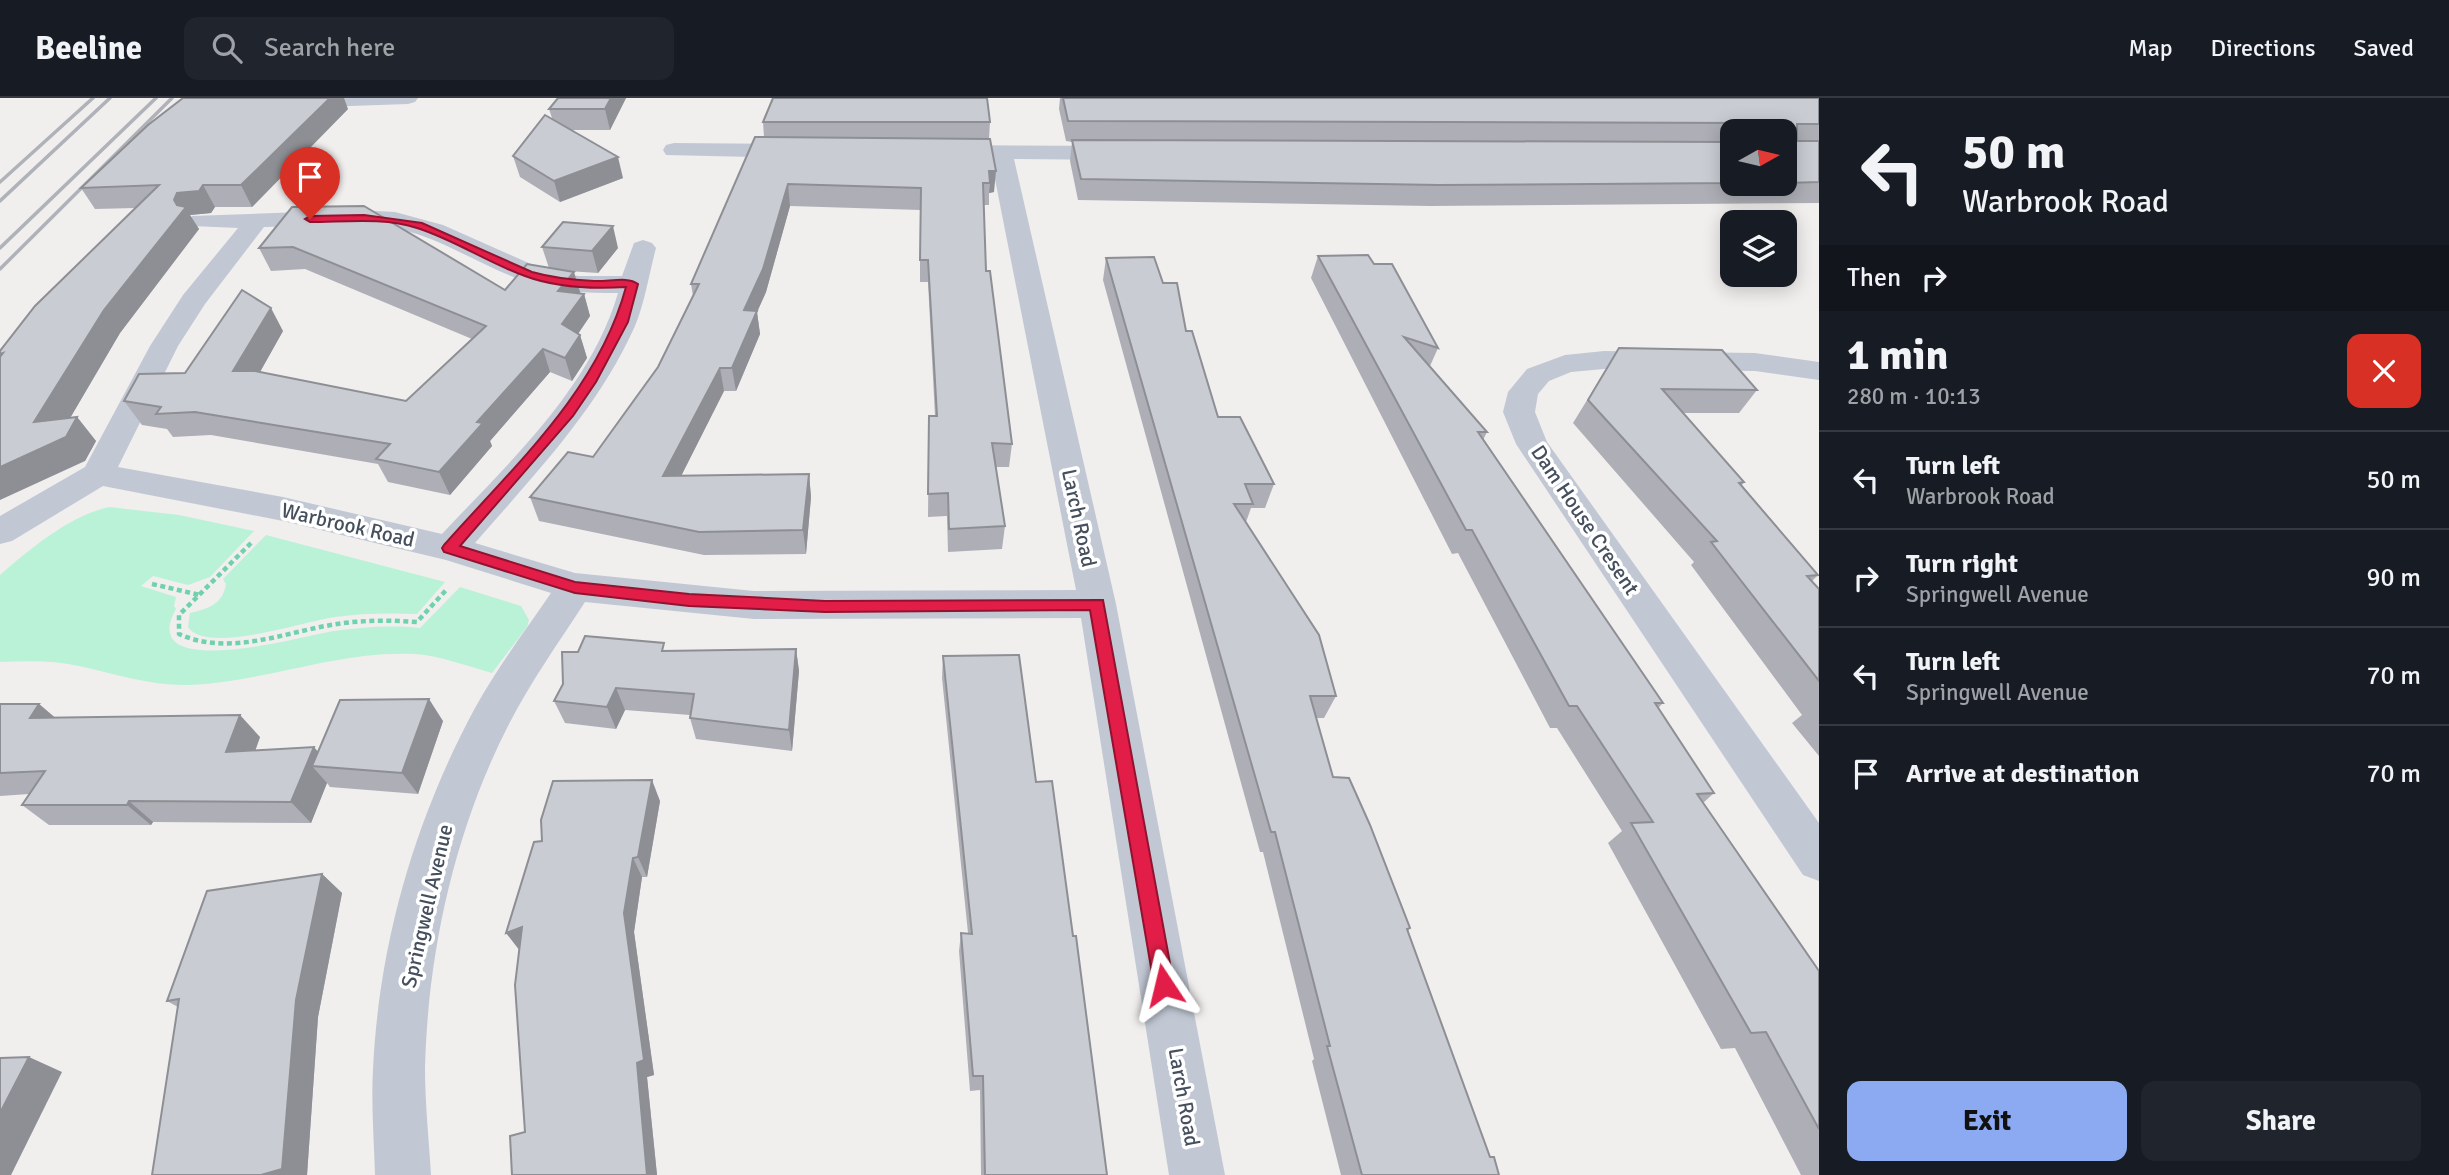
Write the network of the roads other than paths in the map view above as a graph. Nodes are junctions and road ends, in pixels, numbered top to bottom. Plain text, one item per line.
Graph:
1 (408, 98) edge
2 (273, 103) edge
3 (674, 150) dead end
4 (824, 151) edge
5 (919, 152) edge
6 (1001, 152) junction
7 (1139, 153) edge
8 (257, 220) junction
9 (201, 221) dead end
10 (643, 248) dead end
11 (633, 284) junction
12 (1819, 371) edge
13 (98, 474) junction
14 (0, 532) edge
15 (463, 553) junction
16 (575, 587) junction
17 (1097, 604) junction
18 (1819, 860) edge
19 (403, 1175) edge
20 (1198, 1175) edge

1 - 2 street
3 - 4 street
5 - 6 street
6 - 7 street
6 - 17 street, Larch Road
8 - 9 street
8 - 11 street
8 - 13 street
10 - 11 street
11 - 15 street
12 - 18 street, Dam House Cresent
13 - 14 street
13 - 15 street, Warbrook Road
15 - 16 street, Warbrook Road
16 - 17 street, Warbrook Road
16 - 19 street, Springwell Avenue
17 - 20 street, Larch Road

